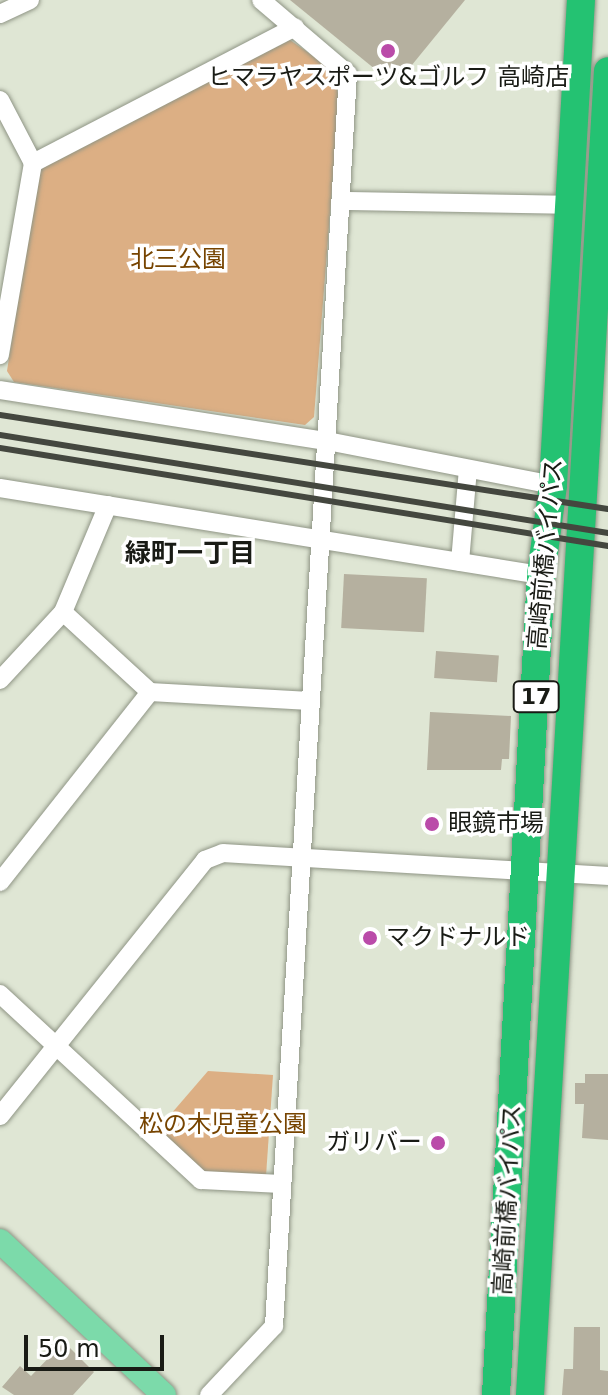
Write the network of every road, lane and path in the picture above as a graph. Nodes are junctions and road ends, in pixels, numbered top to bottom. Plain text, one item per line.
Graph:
1 (30, 0) edge
2 (261, 0) edge
3 (581, 0) edge
4 (0, 14) edge
5 (295, 27) junction
6 (608, 71) edge
7 (0, 100) edge
8 (33, 163) junction
9 (343, 201) junction
10 (570, 205) junction
11 (604, 210) edge
12 (0, 355) edge
13 (0, 390) edge
14 (327, 441) junction
15 (468, 469) junction
16 (553, 485) junction
17 (2, 491) edge
18 (108, 505) junction
19 (322, 540) junction
20 (460, 562) junction
21 (541, 575) junction
22 (63, 612) junction
23 (0, 680) edge
24 (150, 692) junction
25 (310, 701) junction
26 (304, 858) junction
27 (528, 872) junction
28 (563, 874) junction
29 (608, 876) edge
30 (0, 882) edge
31 (0, 994) edge
32 (55, 1047) junction
33 (0, 1116) edge
34 (282, 1184) junction
35 (0, 1241) edge
36 (164, 1395) edge
37 (209, 1395) edge
38 (496, 1395) edge
39 (530, 1395) edge

1 - 4 street
2 - 5 street
3 - 10 highway, 高崎前橋バイパス / 17
5 - 8 street
5 - 9 street
6 - 11 highway, 高崎前橋バイパス / 17
7 - 8 street
8 - 12 street
9 - 10 street
9 - 14 street
10 - 16 highway, 高崎前橋バイパス / 17
11 - 28 highway, 高崎前橋バイパス / 17
13 - 14 street
14 - 15 street
14 - 19 street
15 - 16 street
15 - 20 street
16 - 21 highway, 高崎前橋バイパス / 17
17 - 18 street
18 - 19 street
18 - 22 street
19 - 20 street
19 - 25 street
20 - 21 street
21 - 27 highway, 高崎前橋バイパス / 17
22 - 23 street
22 - 24 street
24 - 25 street
24 - 30 street
25 - 26 street
26 - 27 street
26 - 32 street
26 - 34 street
27 - 28 street
27 - 38 highway, 高崎前橋バイパス / 17
28 - 29 street
28 - 39 highway, 高崎前橋バイパス / 17
31 - 32 street
32 - 33 street
32 - 34 street
34 - 37 street
35 - 36 main road

